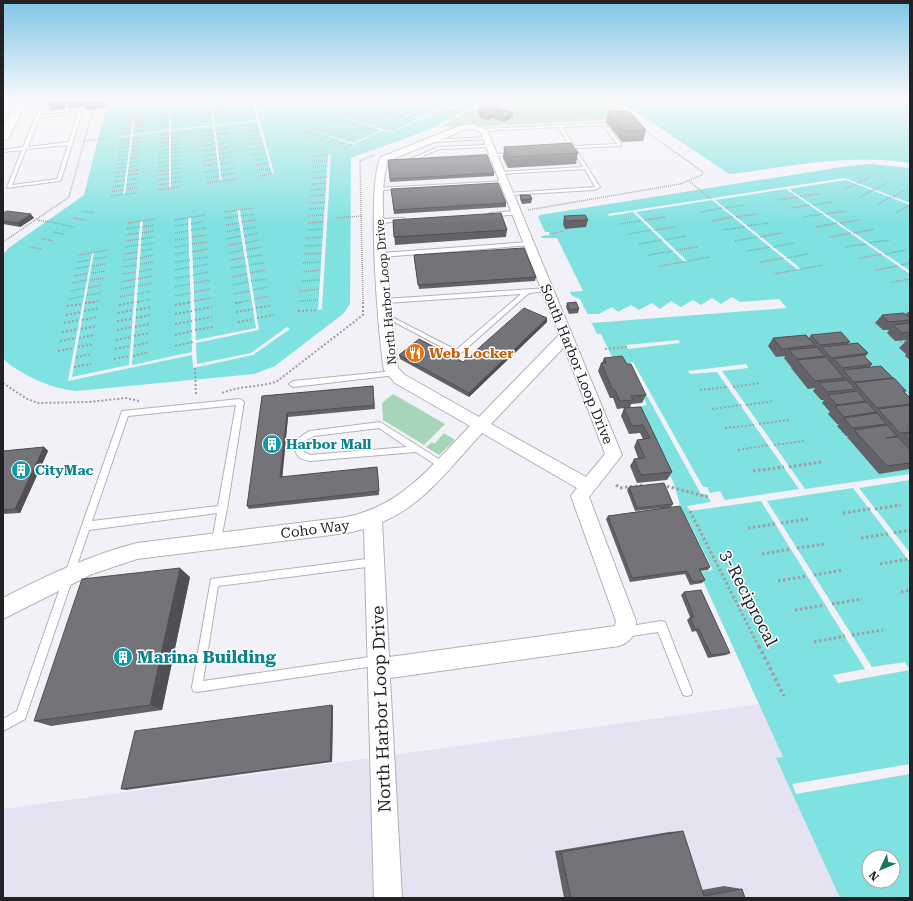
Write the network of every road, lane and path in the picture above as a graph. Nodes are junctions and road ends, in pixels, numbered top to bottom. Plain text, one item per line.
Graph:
1 (28, 141) edge
2 (175, 141) edge
3 (331, 141) edge
4 (345, 141) edge
5 (432, 141) edge
6 (435, 141) edge
7 (492, 141) edge
8 (569, 141) edge
9 (617, 141) edge
10 (659, 141) edge
11 (142, 142) dead end
12 (230, 142) dead end
13 (488, 142) junction
14 (70, 143) joint
15 (160, 143) dead end
16 (263, 143) dead end
17 (327, 143) dead end
18 (120, 144) dead end
19 (181, 144) dead end
20 (251, 144) dead end
21 (352, 144) dead end
22 (141, 146) dead end
23 (202, 146) dead end
24 (335, 146) dead end
25 (160, 147) dead end
26 (231, 147) dead end
27 (25, 148) junction
28 (119, 148) dead end
29 (181, 148) dead end
30 (265, 148) dead end
31 (344, 148) dead end
32 (141, 149) dead end
33 (252, 149) dead end
34 (574, 149) junction
35 (159, 150) dead end
36 (203, 150) dead end
37 (3, 151) edge
38 (567, 151) edge
39 (119, 152) dead end
40 (181, 152) dead end
41 (232, 152) dead end
42 (140, 153) dead end
43 (266, 153) dead end
44 (522, 153) edge
45 (159, 154) dead end
46 (253, 154) dead end
47 (328, 155) dead end
48 (118, 156) dead end
49 (181, 156) dead end
50 (203, 156) dead end
51 (314, 156) dead end
52 (140, 157) dead end
53 (233, 157) dead end
54 (159, 158) dead end
55 (268, 158) dead end
56 (379, 158) junction
57 (117, 160) dead end
58 (181, 160) dead end
59 (254, 160) dead end
60 (140, 161) dead end
61 (204, 161) dead end
62 (314, 161) dead end
63 (328, 161) dead end
64 (408, 161) junction
65 (234, 162) dead end
66 (394, 162) edge
67 (401, 162) edge
68 (159, 163) dead end
69 (269, 163) dead end
70 (117, 164) dead end
71 (181, 164) dead end
72 (139, 165) dead end
73 (256, 165) dead end
74 (204, 166) dead end
75 (327, 166) dead end
76 (159, 167) dead end
77 (313, 167) dead end
78 (116, 168) dead end
79 (181, 168) dead end
80 (235, 168) dead end
81 (270, 168) dead end
82 (586, 168) junction
83 (139, 170) dead end
84 (257, 170) dead end
85 (158, 171) dead end
86 (181, 172) dead end
87 (205, 172) dead end
88 (313, 172) dead end
89 (327, 172) dead end
90 (115, 173) dead end
91 (236, 173) dead end
92 (138, 174) dead end
93 (272, 174) dead end
94 (158, 176) dead end
95 (258, 176) dead end
96 (115, 177) dead end
97 (182, 177) dead end
98 (327, 177) dead end
99 (502, 177) junction
100 (870, 177) dead end
101 (138, 178) dead end
102 (205, 178) dead end
103 (312, 178) dead end
104 (236, 179) dead end
105 (158, 180) dead end
106 (182, 181) dead end
107 (689, 181) junction
108 (114, 182) dead end
109 (137, 183) dead end
110 (206, 183) dead end
111 (326, 183) dead end
112 (887, 183) dead end
113 (312, 184) dead end
114 (158, 185) dead end
115 (182, 186) dead end
116 (113, 187) dead end
117 (137, 188) dead end
118 (380, 188) junction
119 (326, 189) dead end
120 (845, 189) dead end
121 (158, 190) dead end
122 (311, 190) dead end
123 (905, 190) dead end
124 (112, 191) dead end
125 (136, 193) dead end
126 (509, 194) junction
127 (819, 194) dead end
128 (325, 195) dead end
129 (112, 196) dead end
130 (310, 196) dead end
131 (860, 197) dead end
132 (711, 199) dead end
133 (778, 200) dead end
134 (310, 202) dead end
135 (325, 202) dead end
136 (832, 202) dead end
137 (878, 204) dead end
138 (744, 205) dead end
139 (910, 205) edge
140 (253, 208) dead end
141 (324, 208) dead end
142 (722, 208) dead end
143 (725, 208) dead end
144 (790, 208) dead end
145 (309, 209) dead end
146 (83, 211) dead end
147 (846, 211) dead end
148 (224, 212) dead end
149 (516, 212) junction
150 (701, 212) dead end
151 (897, 212) dead end
152 (94, 213) dead end
153 (254, 214) dead end
154 (756, 214) dead end
155 (205, 215) dead end
156 (324, 215) dead end
157 (486, 215) edge
158 (308, 216) dead end
159 (361, 216) junction
160 (665, 217) dead end
161 (733, 217) dead end
162 (736, 217) dead end
163 (803, 217) dead end
164 (74, 218) dead end
165 (225, 218) dead end
166 (336, 218) dead end
167 (155, 219) dead end
168 (36, 220) dead end
169 (85, 220) dead end
170 (175, 220) dead end
171 (255, 220) dead end
172 (410, 220) edge
173 (644, 220) dead end
174 (860, 220) dead end
175 (205, 221) dead end
176 (380, 221) junction
177 (641, 221) dead end
178 (712, 221) dead end
179 (324, 222) dead end
180 (128, 223) dead end
181 (308, 223) dead end
182 (768, 223) dead end
183 (619, 224) dead end
184 (154, 225) dead end
185 (226, 225) dead end
186 (175, 226) dead end
187 (676, 226) dead end
188 (748, 226) dead end
189 (75, 227) dead end
190 (256, 227) dead end
191 (744, 227) dead end
192 (816, 227) dead end
193 (206, 228) dead end
194 (127, 229) dead end
195 (323, 229) dead end
196 (307, 230) dead end
197 (651, 230) dead end
198 (654, 230) dead end
199 (723, 230) dead end
200 (874, 230) dead end
201 (154, 231) dead end
202 (564, 231) dead end
203 (53, 232) dead end
204 (226, 232) dead end
205 (175, 233) dead end
206 (258, 233) dead end
207 (781, 233) dead end
208 (64, 234) dead end
209 (550, 234) dead end
210 (629, 234) dead end
211 (126, 235) dead end
212 (206, 235) dead end
213 (686, 236) dead end
214 (154, 237) dead end
215 (322, 237) dead end
216 (757, 237) dead end
217 (760, 237) dead end
218 (830, 237) dead end
219 (306, 238) dead end
220 (42, 239) dead end
221 (227, 239) dead end
222 (175, 240) dead end
223 (259, 240) dead end
224 (662, 240) dead end
225 (665, 240) dead end
226 (890, 240) dead end
227 (54, 241) dead end
228 (126, 241) dead end
229 (735, 241) dead end
230 (206, 242) dead end
231 (154, 243) dead end
232 (794, 243) dead end
233 (869, 243) dead end
234 (529, 244) junction
235 (639, 244) dead end
236 (866, 244) dead end
237 (322, 245) dead end
238 (228, 246) dead end
239 (305, 246) dead end
240 (698, 246) dead end
241 (30, 247) dead end
242 (125, 247) dead end
243 (175, 247) dead end
244 (770, 247) dead end
245 (773, 247) dead end
246 (845, 247) dead end
247 (261, 248) dead end
248 (42, 249) dead end
249 (153, 249) dead end
250 (207, 249) dead end
251 (108, 250) dead end
252 (676, 250) dead end
253 (906, 250) dead end
254 (673, 251) dead end
255 (747, 251) dead end
256 (229, 253) dead end
257 (322, 253) dead end
258 (124, 254) dead end
259 (175, 254) dead end
260 (304, 254) dead end
261 (808, 254) dead end
262 (882, 254) dead end
263 (885, 254) dead end
264 (78, 255) dead end
265 (153, 255) dead end
266 (262, 255) dead end
267 (382, 255) junction
268 (649, 255) dead end
269 (106, 257) dead end
270 (208, 257) dead end
271 (710, 258) dead end
272 (783, 258) dead end
273 (786, 258) dead end
274 (860, 258) dead end
275 (124, 260) dead end
276 (230, 260) dead end
277 (77, 262) dead end
278 (153, 262) dead end
279 (175, 262) dead end
280 (264, 262) dead end
281 (321, 262) dead end
282 (760, 262) dead end
283 (303, 263) dead end
284 (106, 264) dead end
285 (208, 264) dead end
286 (910, 264) edge
287 (823, 265) dead end
288 (901, 265) dead end
289 (660, 266) dead end
290 (898, 266) dead end
291 (123, 267) dead end
292 (231, 268) dead end
293 (75, 269) dead end
294 (152, 269) dead end
295 (104, 270) dead end
296 (175, 270) dead end
297 (265, 270) dead end
298 (320, 270) dead end
299 (876, 270) dead end
300 (209, 272) dead end
301 (302, 272) dead end
302 (122, 274) dead end
303 (774, 274) dead end
304 (74, 276) dead end
305 (152, 276) dead end
306 (232, 276) dead end
307 (103, 278) dead end
308 (175, 278) dead end
309 (267, 278) dead end
310 (910, 279) edge
311 (210, 280) dead end
312 (320, 280) dead end
313 (302, 281) dead end
314 (122, 282) dead end
315 (892, 282) dead end
316 (72, 283) dead end
317 (152, 283) dead end
318 (102, 285) dead end
319 (233, 285) dead end
320 (175, 287) dead end
321 (268, 287) dead end
322 (121, 289) dead end
323 (210, 289) dead end
324 (319, 289) dead end
325 (547, 290) junction
326 (71, 291) dead end
327 (152, 291) dead end
328 (300, 291) dead end
329 (528, 291) junction
330 (101, 293) dead end
331 (234, 294) dead end
332 (175, 296) dead end
333 (270, 296) dead end
334 (120, 297) dead end
335 (69, 298) dead end
336 (211, 298) dead end
337 (151, 299) dead end
338 (318, 300) dead end
339 (100, 301) dead end
340 (194, 301) dead end
341 (299, 301) dead end
342 (385, 301) junction
343 (191, 302) dead end
344 (235, 303) dead end
345 (119, 305) dead end
346 (175, 305) dead end
347 (272, 305) dead end
348 (67, 306) dead end
349 (151, 307) dead end
350 (212, 307) dead end
351 (99, 308) dead end
352 (318, 310) dead end
353 (298, 311) dead end
354 (236, 312) dead end
355 (118, 313) dead end
356 (66, 314) dead end
357 (175, 314) dead end
358 (150, 315) dead end
359 (274, 315) dead end
360 (386, 316) junction
361 (98, 317) dead end
362 (212, 317) dead end
363 (117, 321) dead end
364 (238, 322) dead end
365 (64, 323) dead end
366 (150, 324) dead end
367 (175, 324) dead end
368 (96, 326) dead end
369 (213, 327) dead end
370 (78, 329) dead end
371 (81, 329) dead end
372 (117, 330) dead end
373 (62, 332) dead end
374 (149, 333) dead end
375 (95, 335) dead end
376 (175, 335) dead end
377 (566, 336) junction
378 (116, 340) dead end
379 (60, 341) dead end
380 (910, 341) edge
381 (149, 342) dead end
382 (193, 342) dead end
383 (900, 342) dead end
384 (94, 344) dead end
385 (175, 346) dead end
386 (627, 347) dead end
387 (115, 349) dead end
388 (605, 349) dead end
389 (58, 351) dead end
390 (149, 352) dead end
391 (92, 354) dead end
392 (129, 356) dead end
393 (133, 356) dead end
394 (76, 357) dead end
395 (114, 359) dead end
396 (90, 364) dead end
397 (74, 367) dead end
398 (195, 368) dead end
399 (394, 373) junction
400 (3, 383) edge
401 (760, 383) dead end
402 (294, 384) dead end
403 (728, 387) dead end
404 (733, 387) dead end
405 (700, 390) dead end
406 (216, 393) dead end
407 (202, 394) dead end
408 (196, 395) junction
409 (189, 396) dead end
410 (146, 400) dead end
411 (774, 401) dead end
412 (741, 405) dead end
413 (746, 405) dead end
414 (712, 409) dead end
415 (789, 420) dead end
416 (759, 424) dead end
417 (481, 425) junction
418 (754, 425) dead end
419 (725, 428) dead end
420 (804, 441) dead end
421 (769, 445) dead end
422 (774, 445) dead end
423 (417, 449) junction
424 (738, 450) dead end
425 (821, 462) dead end
426 (442, 465) junction
427 (784, 467) dead end
428 (789, 467) dead end
429 (753, 472) dead end
430 (660, 484) edge
431 (616, 485) dead end
432 (646, 485) edge
433 (588, 486) junction
434 (708, 497) dead end
435 (902, 505) dead end
436 (222, 509) junction
437 (875, 509) dead end
438 (870, 510) dead end
439 (690, 512) dead end
440 (843, 513) dead end
441 (373, 519) junction
442 (808, 519) dead end
443 (781, 523) dead end
444 (775, 524) dead end
445 (86, 526) junction
446 (748, 528) dead end
447 (910, 530) edge
448 (894, 533) dead end
449 (888, 534) dead end
450 (861, 538) dead end
451 (217, 541) junction
452 (825, 544) dead end
453 (797, 548) dead end
454 (790, 549) dead end
455 (762, 554) dead end
456 (908, 559) dead end
457 (375, 562) junction
458 (880, 564) dead end
459 (843, 570) dead end
460 (69, 575) junction
461 (814, 575) dead end
462 (807, 576) dead end
463 (778, 581) dead end
464 (910, 590) edge
465 (901, 592) dead end
466 (862, 599) dead end
467 (832, 604) dead end
468 (825, 605) dead end
469 (3, 609) edge
470 (796, 610) dead end
471 (883, 630) dead end
472 (625, 632) junction
473 (852, 635) dead end
474 (845, 636) dead end
475 (814, 642) dead end
476 (379, 665) junction
477 (687, 692) dead end
478 (784, 696) dead end
479 (3, 725) edge
480 (388, 898) edge

1 - 27 lane
2 - 15 path
3 - 17 path
4 - 24 path
5 - 56 street
6 - 13 lane
7 - 13 lane
8 - 34 lane
9 - 34 lane
10 - 107 path
11 - 18 path
12 - 23 path
13 - 44 lane
13 - 64 lane
13 - 64 lane
13 - 99 street, South Harbor Loop Drive
14 - 27 lane
14 - 27 lane
16 - 20 path
19 - 25 path
21 - 31 path
22 - 28 path
26 - 36 path
27 - 37 lane
29 - 35 path
30 - 33 path
32 - 39 path
34 - 38 lane
34 - 82 lane
40 - 45 path
41 - 50 path
42 - 48 path
43 - 46 path
47 - 51 path
49 - 54 path
52 - 57 path
53 - 61 path
55 - 59 path
56 - 66 lane
56 - 118 street, North Harbor Loop Drive
56 - 159 path
58 - 68 path
60 - 70 path
62 - 63 path
64 - 67 lane
65 - 74 path
69 - 73 path
71 - 76 path
72 - 78 path
75 - 77 path
79 - 85 path
80 - 87 path
81 - 84 path
82 - 99 lane
82 - 126 lane
83 - 90 path
86 - 94 path
88 - 89 path
91 - 102 path
92 - 96 path
93 - 95 path
97 - 105 path
98 - 103 path
99 - 118 lane
99 - 126 street, South Harbor Loop Drive
100 - 120 path
101 - 108 path
104 - 110 path
106 - 114 path
107 - 132 path
107 - 149 path
109 - 116 path
111 - 113 path
112 - 131 path
115 - 121 path
117 - 124 path
118 - 176 street, North Harbor Loop Drive
119 - 122 path
123 - 137 path
125 - 129 path
126 - 149 street, South Harbor Loop Drive
127 - 133 path
128 - 130 path
134 - 135 path
136 - 144 path
138 - 143 path
139 - 151 path
140 - 148 path
141 - 145 path
142 - 150 path
146 - 152 path
147 - 163 path
149 - 157 lane
149 - 234 street, South Harbor Loop Drive
153 - 165 path
154 - 162 path
155 - 170 path
156 - 158 path
159 - 166 path
159 - 406 path
160 - 173 path
161 - 178 path
164 - 169 path
167 - 180 path
168 - 189 path
171 - 185 path
172 - 176 lane
174 - 192 path
175 - 186 path
176 - 267 street, North Harbor Loop Drive
177 - 183 path
179 - 181 path
182 - 188 path
184 - 194 path
187 - 198 path
190 - 204 path
191 - 199 path
193 - 205 path
195 - 196 path
197 - 210 path
200 - 218 path
201 - 211 path
202 - 209 path
203 - 208 path
206 - 221 path
207 - 217 path
212 - 222 path
213 - 225 path
214 - 228 path
215 - 219 path
216 - 229 path
220 - 227 path
223 - 238 path
224 - 235 path
226 - 233 path
230 - 243 path
231 - 242 path
232 - 245 path
234 - 267 lane
234 - 325 street, South Harbor Loop Drive
236 - 246 path
237 - 239 path
240 - 252 path
241 - 248 path
244 - 255 path
247 - 256 path
249 - 258 path
250 - 259 path
251 - 264 path
253 - 263 path
254 - 268 path
257 - 260 path
261 - 273 path
262 - 274 path
265 - 275 path
266 - 276 path
267 - 342 street, North Harbor Loop Drive
269 - 277 path
270 - 279 path
271 - 289 path
272 - 282 path
278 - 291 path
280 - 292 path
281 - 283 path
284 - 293 path
285 - 296 path
286 - 288 path
287 - 303 path
290 - 299 path
294 - 302 path
295 - 304 path
297 - 306 path
298 - 301 path
300 - 308 path
305 - 314 path
307 - 316 path
309 - 319 path
310 - 315 path
311 - 320 path
312 - 313 path
317 - 322 path
318 - 326 path
321 - 331 path
323 - 332 path
324 - 328 path
325 - 329 lane
325 - 377 street, South Harbor Loop Drive
327 - 334 path
329 - 342 lane
329 - 360 lane
330 - 335 path
333 - 344 path
336 - 340 path
337 - 345 path
338 - 341 path
339 - 348 path
342 - 360 street, North Harbor Loop Drive
343 - 346 path
347 - 354 path
349 - 355 path
350 - 357 path
351 - 356 path
352 - 353 path
358 - 363 path
359 - 364 path
360 - 399 street, North Harbor Loop Drive
361 - 365 path
362 - 367 path
366 - 372 path
368 - 371 path
369 - 376 path
370 - 373 path
374 - 378 path
375 - 379 path
377 - 417 street, Coho Way
377 - 433 street, South Harbor Loop Drive
380 - 383 path
381 - 387 path
382 - 385 path
384 - 389 path
386 - 388 path
390 - 393 path
391 - 394 path
392 - 395 path
396 - 397 path
398 - 408 path
399 - 402 lane
399 - 417 street, North Harbor Loop Drive
400 - 410 path
401 - 404 path
403 - 405 path
407 - 408 path
408 - 409 path
411 - 413 path
412 - 414 path
415 - 416 path
417 - 426 street, Coho Way
417 - 433 street, North Harbor Loop Drive
418 - 419 path
420 - 422 path
421 - 424 path
423 - 423 lane
423 - 426 lane
425 - 428 path
426 - 441 street, Coho Way
427 - 429 path
430 - 434 path
431 - 432 path
433 - 472 street, South Harbor Loop Drive
435 - 437 path
436 - 445 lane
436 - 445 lane
436 - 451 lane
438 - 440 path
439 - 478 path, 3-Reciprocal
441 - 451 street, Coho Way
441 - 457 street, North Harbor Loop Drive
442 - 443 path
444 - 446 path
445 - 460 lane
447 - 448 path
449 - 450 path
451 - 460 street, Coho Way
452 - 453 path
454 - 455 path
456 - 458 path
457 - 476 street, North Harbor Loop Drive
457 - 476 lane
459 - 461 path
460 - 469 street, Coho Way
460 - 479 lane
462 - 463 path
464 - 465 path
466 - 467 path
468 - 470 path
471 - 473 path
472 - 476 street
472 - 477 lane
474 - 475 path
476 - 480 street, North Harbor Loop Drive

